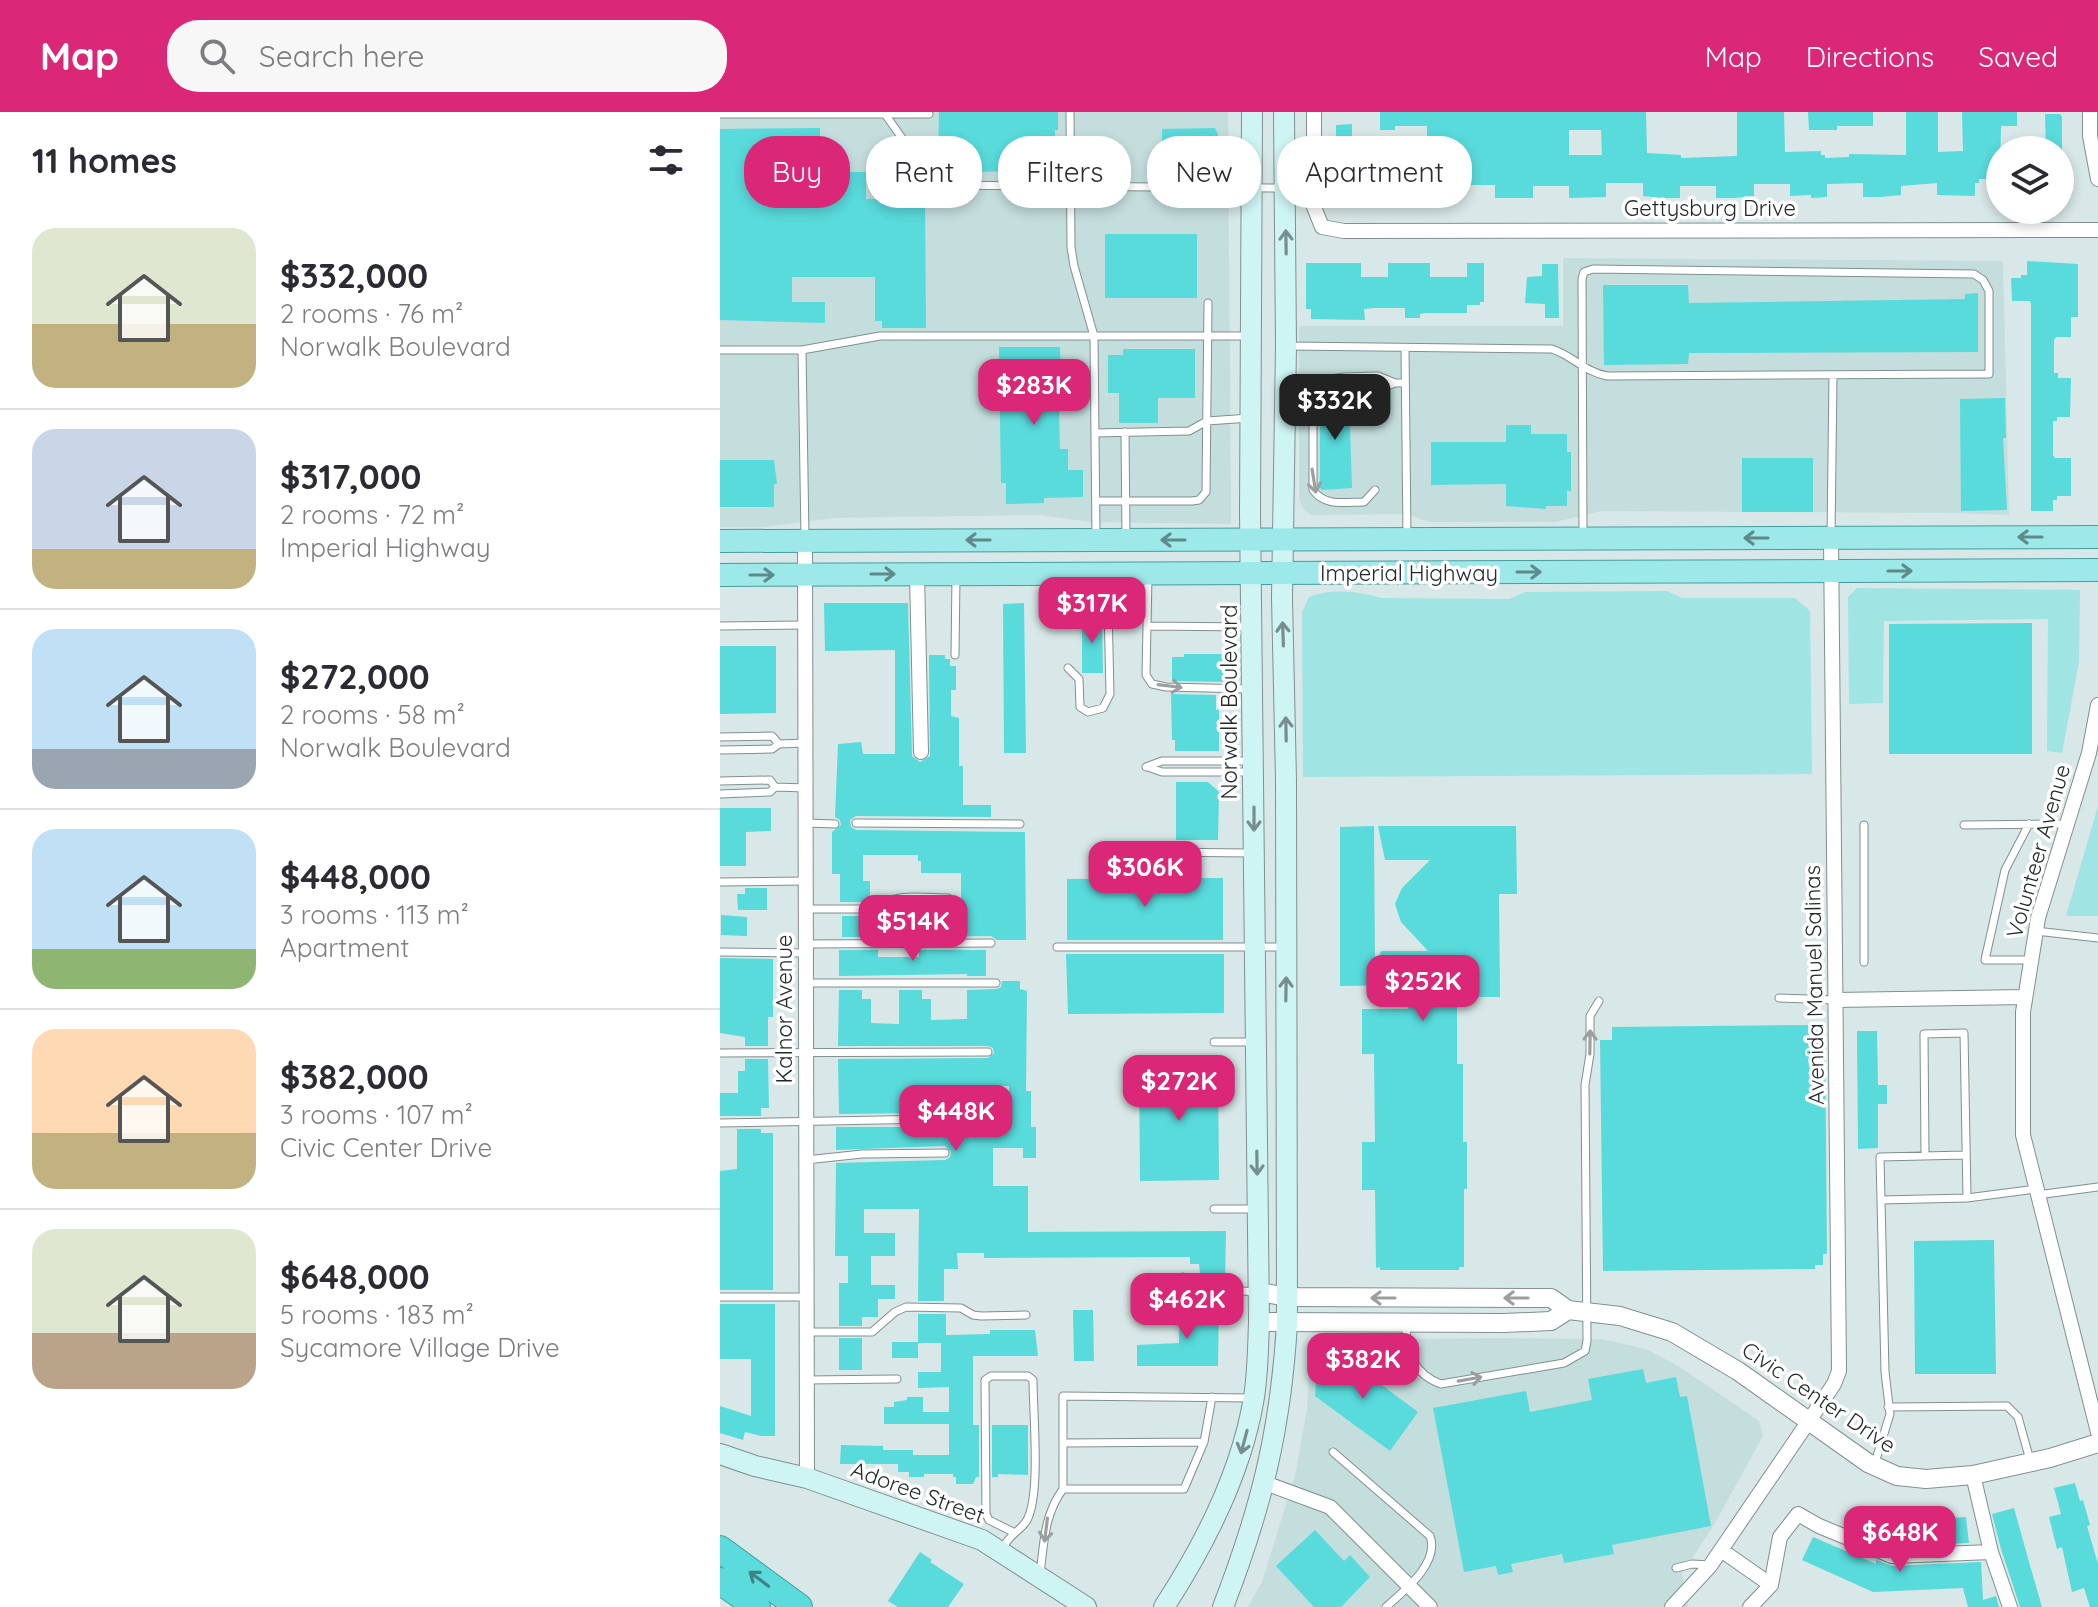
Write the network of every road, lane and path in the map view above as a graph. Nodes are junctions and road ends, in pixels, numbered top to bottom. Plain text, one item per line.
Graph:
1 (928, 112) edge
2 (1070, 112) edge
3 (1252, 112) edge
4 (1284, 112) edge
5 (1314, 112) edge
6 (2090, 112) edge
7 (720, 114) edge
8 (885, 114) junction
9 (1070, 136) edge
10 (1252, 136) edge
11 (1284, 136) edge
12 (2098, 179) edge
13 (998, 186) edge
14 (1072, 208) edge
15 (1253, 208) edge
16 (1285, 208) edge
17 (2098, 230) edge
18 (1208, 303) dead end
19 (1094, 336) junction
20 (1208, 336) junction
21 (1252, 336) junction
22 (1286, 346) junction
23 (1405, 348) junction
24 (720, 350) edge
25 (802, 350) junction
26 (1583, 368) junction
27 (1833, 375) junction
28 (1331, 379) junction
29 (1395, 383) junction
30 (1405, 383) junction
31 (1252, 417) junction
32 (1207, 421) junction
33 (1125, 432) junction
34 (1095, 433) junction
35 (1375, 490) dead end
36 (1096, 501) junction
37 (1126, 501) junction
38 (2098, 537) edge
39 (1831, 538) junction
40 (1583, 539) junction
41 (1096, 540) junction
42 (1126, 540) junction
43 (1251, 540) junction
44 (1283, 540) junction
45 (1407, 540) junction
46 (720, 541) edge
47 (805, 541) junction
48 (2098, 570) edge
49 (1832, 571) junction
50 (1253, 573) junction
51 (1283, 573) junction
52 (917, 574) junction
53 (956, 574) junction
54 (1070, 574) junction
55 (1148, 574) junction
56 (720, 575) edge
57 (805, 575) junction
58 (1069, 604) dead end
59 (1108, 606) dead end
60 (805, 625) junction
61 (720, 626) edge
62 (1149, 626) junction
63 (1253, 627) junction
64 (955, 655) dead end
65 (1068, 668) dead end
66 (1253, 689) junction
67 (2098, 705) edge
68 (720, 737) edge
69 (805, 743) junction
70 (779, 744) junction
71 (720, 750) edge
72 (921, 752) dead end
73 (2094, 754) edge
74 (1253, 766) junction
75 (720, 781) edge
76 (775, 787) junction
77 (806, 788) junction
78 (720, 794) edge
79 (806, 823) junction
80 (856, 823) dead end
81 (835, 824) dead end
82 (1020, 824) dead end
83 (2029, 824) junction
84 (2067, 824) junction
85 (1864, 825) dead end
86 (1964, 825) dead end
87 (1147, 852) dead end
88 (1254, 853) junction
89 (806, 881) junction
90 (720, 882) edge
91 (948, 898) dead end
92 (806, 909) junction
93 (2036, 931) junction
94 (2098, 938) edge
95 (991, 943) dead end
96 (1057, 947) dead end
97 (1255, 947) junction
98 (1287, 947) junction
99 (806, 948) junction
100 (720, 952) edge
101 (2031, 960) junction
102 (1864, 962) dead end
103 (806, 983) junction
104 (996, 983) dead end
105 (2025, 997) junction
106 (1779, 998) dead end
107 (1836, 1000) junction
108 (1599, 1001) dead end
109 (1214, 1042) dead end
110 (1256, 1042) junction
111 (806, 1052) junction
112 (988, 1052) dead end
113 (720, 1053) edge
114 (987, 1118) dead end
115 (806, 1121) junction
116 (720, 1123) edge
117 (945, 1153) dead end
118 (1925, 1155) junction
119 (1966, 1155) junction
120 (806, 1160) junction
121 (2098, 1187) edge
122 (2037, 1192) junction
123 (1967, 1198) junction
124 (1881, 1200) junction
125 (1214, 1209) dead end
126 (1258, 1209) junction
127 (1183, 1277) dead end
128 (1259, 1292) junction
129 (720, 1297) edge
130 (806, 1297) junction
131 (1288, 1297) junction
132 (1577, 1310) junction
133 (1026, 1315) dead end
134 (1259, 1322) junction
135 (1287, 1323) junction
136 (1406, 1324) junction
137 (806, 1332) junction
138 (897, 1379) dead end
139 (806, 1380) junction
140 (1212, 1397) junction
141 (1254, 1398) junction
142 (1888, 1407) junction
143 (1808, 1423) junction
144 (2098, 1432) edge
145 (1204, 1442) junction
146 (1063, 1443) junction
147 (2098, 1443) edge
148 (1333, 1452) dead end
149 (720, 1454) edge
150 (2031, 1462) junction
151 (1874, 1467) junction
152 (1973, 1475) junction
153 (807, 1478) junction
154 (1265, 1483) junction
155 (1063, 1489) junction
156 (1013, 1532) junction
157 (720, 1549) edge
158 (1002, 1550) junction
159 (1721, 1550) junction
160 (1991, 1552) junction
161 (1710, 1566) junction
162 (1676, 1568) dead end
163 (1040, 1576) junction
164 (720, 1581) edge
165 (1771, 1585) junction
166 (1409, 1586) junction
167 (757, 1607) edge
168 (799, 1607) edge
169 (1086, 1607) edge
170 (1164, 1607) edge
171 (1223, 1607) edge
172 (1386, 1607) edge
173 (1430, 1607) edge
174 (1674, 1607) edge
175 (1750, 1607) edge
176 (2010, 1607) edge

1 - 8 lane
2 - 9 lane
3 - 10 main road, Norwalk Boulevard
4 - 11 main road
5 - 17 street, Gettysburg Drive
6 - 12 street
7 - 8 lane
8 - 13 lane
14 - 19 lane
15 - 21 main road, Norwalk Boulevard
22 -> 16 main road
18 - 20 lane
19 - 20 lane
19 - 25 lane
19 - 34 lane
20 - 21 lane
20 - 32 lane
21 - 31 main road, Norwalk Boulevard
22 - 23 lane
22 - 44 main road
23 - 26 lane
23 - 30 lane
24 - 25 lane
25 - 47 lane
26 - 27 lane
26 - 27 lane
26 - 40 lane
27 - 39 lane
28 - 29 lane
28 - 29 lane
28 -> 35 lane
29 - 30 lane
30 - 45 lane
31 - 32 lane
31 - 43 main road, Norwalk Boulevard
32 - 33 lane
32 - 37 lane
33 - 34 lane
33 - 37 lane
34 - 36 lane
36 - 37 lane
36 - 41 lane
37 - 42 lane
38 -> 39 main road, Imperial Highway
39 -> 40 main road, Imperial Highway
39 - 49 street, Avenida Manuel Salinas
40 - 45 main road, Imperial Highway
41 - 42 main road, Imperial Highway
41 -> 47 main road, Imperial Highway
43 -> 42 main road, Imperial Highway
43 - 44 main road, Imperial Highway
43 - 50 main road, Norwalk Boulevard
44 - 45 main road, Imperial Highway
44 - 51 main road
46 - 47 main road, Imperial Highway
47 - 57 street, Kalnor Avenue
49 -> 48 main road, Imperial Highway
51 -> 49 main road, Imperial Highway
49 - 107 street, Avenida Manuel Salinas
50 - 51 main road, Imperial Highway
50 - 55 main road, Imperial Highway
50 - 63 main road, Norwalk Boulevard
98 -> 51 main road
52 - 53 main road, Imperial Highway
57 -> 52 main road, Imperial Highway
52 - 72 street
53 - 54 main road, Imperial Highway
53 - 64 lane
54 - 55 main road, Imperial Highway
54 - 58 lane
55 - 62 lane
56 -> 57 main road, Imperial Highway
57 - 60 street, Kalnor Avenue
59 - 65 lane
60 - 61 lane
60 - 69 street, Kalnor Avenue
62 - 63 lane
62 -> 66 lane
63 - 66 main road, Norwalk Boulevard
66 - 74 main road, Norwalk Boulevard
67 - 73 street, Volunteer Avenue
68 - 70 lane
69 - 70 lane
69 - 77 street, Kalnor Avenue
70 - 71 lane
73 - 84 street, Volunteer Avenue
74 - 74 lane
74 -> 88 main road, Norwalk Boulevard
75 - 76 lane
76 - 77 lane
76 - 78 lane
77 - 79 street, Kalnor Avenue
79 - 81 lane
79 - 89 street, Kalnor Avenue
80 - 82 lane
83 - 84 lane
83 - 86 lane
83 - 101 lane
84 - 93 street, Volunteer Avenue
85 - 102 lane
87 - 88 lane
88 - 97 main road, Norwalk Boulevard
89 - 90 lane
89 - 92 street, Kalnor Avenue
91 - 92 lane
92 - 99 street, Kalnor Avenue
93 - 94 lane
93 - 101 street, Volunteer Avenue
95 - 99 lane
96 - 97 lane
97 - 98 lane
97 - 110 main road, Norwalk Boulevard
131 -> 98 main road
99 - 100 lane
99 - 103 street, Kalnor Avenue
101 - 105 street, Volunteer Avenue
103 - 104 lane
103 - 111 street, Kalnor Avenue
105 - 107 street
105 - 122 street, Volunteer Avenue
106 - 107 lane
107 - 143 street, Avenida Manuel Salinas
132 -> 108 lane
109 - 110 lane
110 -> 126 main road, Norwalk Boulevard
111 - 112 lane
111 - 113 lane
111 - 115 street, Kalnor Avenue
114 - 115 lane
115 - 116 lane
115 - 120 street, Kalnor Avenue
117 - 120 lane
118 - 119 lane
118 - 119 lane
118 - 124 lane
119 - 123 lane
120 - 130 street, Kalnor Avenue
121 - 122 lane
122 - 123 lane
122 - 144 street, Volunteer Avenue
123 - 124 lane
124 - 142 lane
125 - 126 lane
126 - 128 main road, Norwalk Boulevard
127 - 128 lane
128 - 131 street, Civic Center Drive
128 - 134 main road, Norwalk Boulevard
129 - 130 lane
130 - 137 street, Kalnor Avenue
132 -> 131 street, Civic Center Drive
131 - 135 main road
132 - 136 street, Civic Center Drive
136 -> 132 lane
132 - 143 street, Civic Center Drive
133 - 137 lane
134 - 135 street, Civic Center Drive
134 - 141 main road, Norwalk Boulevard
135 - 136 street, Civic Center Drive
135 - 154 main road
137 - 139 street, Kalnor Avenue
138 - 139 lane
139 - 153 street, Kalnor Avenue
140 - 141 lane
140 - 145 lane
140 - 146 lane
141 -> 170 main road, Norwalk Boulevard
142 - 150 lane
142 - 151 lane
143 - 151 street, Civic Center Drive
143 - 159 street, Avenida Manuel Salinas
145 - 146 lane
145 - 155 lane
146 - 155 lane
147 - 150 street, Civic Center Drive
148 - 166 lane
149 - 153 main road, Adoree Street
150 - 152 street, Civic Center Drive
151 - 152 street, Civic Center Drive
152 - 160 street
153 - 158 main road, Adoree Street
154 - 166 street
154 - 171 main road
155 -> 163 lane
156 - 156 lane
156 - 158 lane
168 -> 157 highway
158 - 163 main road, Adoree Street
159 - 161 street, Avenida Manuel Salinas
159 - 165 street
160 - 165 street
160 - 176 street
161 - 162 lane
161 - 174 street, Avenida Manuel Salinas
163 - 169 main road, Adoree Street
164 - 167 highway
165 - 175 street
166 - 172 lane
166 - 173 street

